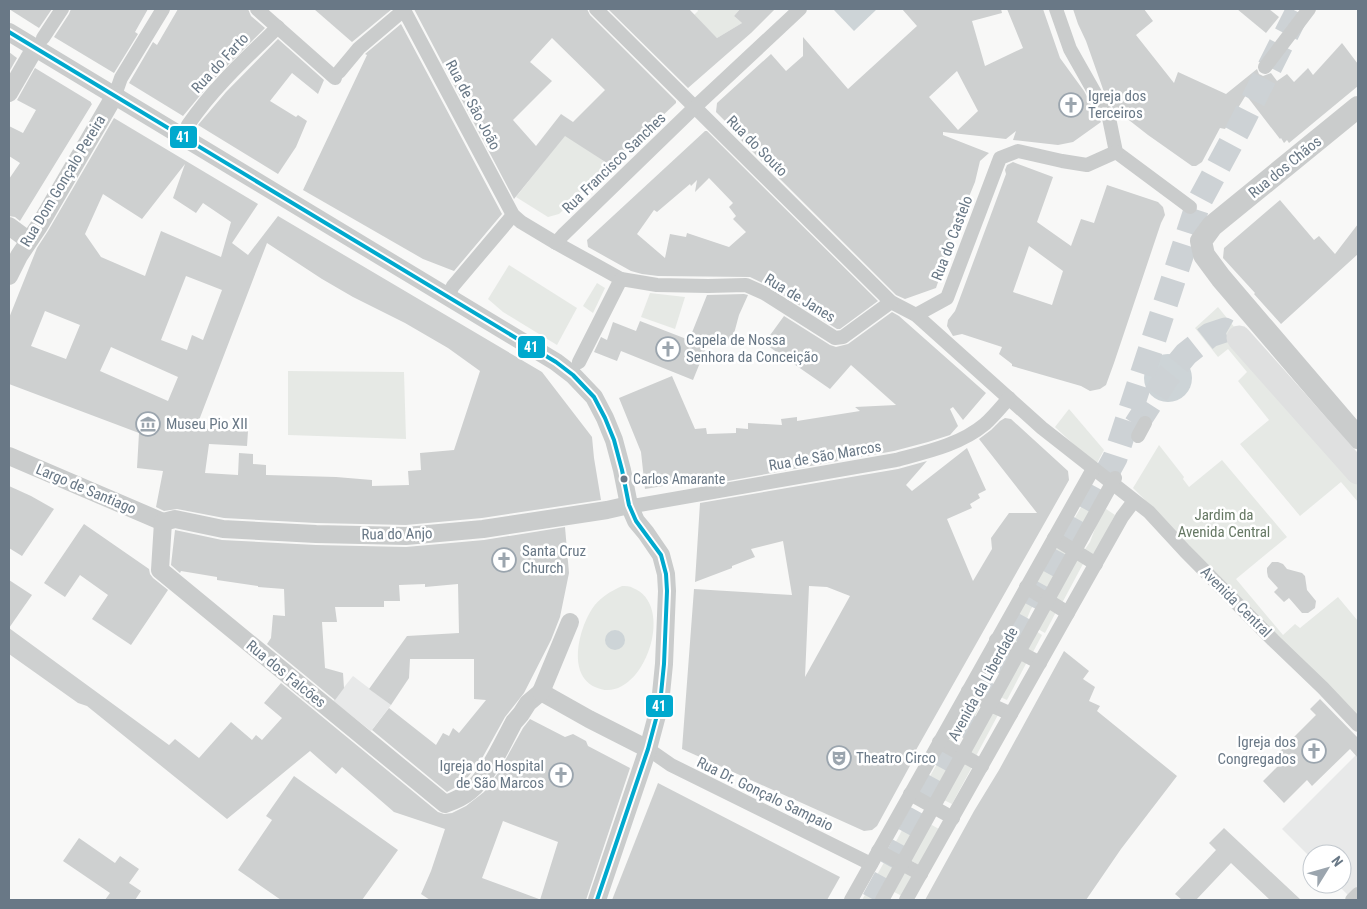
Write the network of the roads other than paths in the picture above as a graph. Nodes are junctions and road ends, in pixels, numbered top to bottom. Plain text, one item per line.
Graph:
1 (62, 9) edge
2 (163, 9) edge
3 (257, 9) edge
4 (405, 9) edge
5 (596, 9) edge
6 (800, 9) edge
7 (1056, 9) edge
8 (1308, 9) edge
9 (278, 27) junction
10 (9, 32) edge
11 (39, 43) junction
12 (1265, 66) dead end
13 (9, 92) edge
14 (115, 96) junction
15 (695, 107) junction
16 (1358, 107) edge
17 (188, 125) dead end
18 (1116, 152) junction
19 (1190, 207) dead end
20 (517, 219) junction
21 (9, 226) edge
22 (28, 240) junction
23 (556, 243) junction
24 (9, 276) edge
25 (616, 277) junction
26 (447, 297) junction
27 (894, 304) junction
28 (916, 315) junction
29 (1239, 338) tunnel mouth
30 (579, 362) dead end
31 (1009, 398) junction
32 (1358, 438) edge
33 (9, 456) edge
34 (1093, 469) junction
35 (1358, 472) edge
36 (1113, 480) junction
37 (1134, 501) junction
38 (629, 505) junction
39 (164, 522) junction
40 (1054, 538) junction
41 (1075, 552) junction
42 (1096, 564) junction
43 (1026, 587) junction
44 (1048, 602) junction
45 (1068, 613) junction
46 (570, 622) dead end
47 (996, 640) junction
48 (1019, 653) junction
49 (1040, 663) junction
50 (968, 691) junction
51 (541, 692) junction
52 (991, 705) junction
53 (1011, 714) junction
54 (1358, 725) edge
55 (939, 742) junction
56 (648, 748) junction
57 (962, 756) junction
58 (982, 766) junction
59 (910, 794) junction
60 (933, 808) junction
61 (953, 818) junction
62 (878, 851) junction
63 (871, 864) junction
64 (902, 865) junction
65 (921, 874) junction
66 (1358, 894) edge
67 (597, 900) edge
68 (851, 900) edge
69 (882, 900) edge
70 (906, 900) edge
71 (1352, 900) edge

1 - 11 street
2 - 14 street, Rua Dom Gonçalo Pereira
3 - 9 street
4 - 9 street
4 - 20 street, Rua de São João
5 - 15 street, Rua do Souto
6 - 15 street, Rua Francisco Sanches
7 - 18 street
8 - 12 street
9 - 17 street, Rua do Farto
10 - 11 street
11 - 13 street
11 - 14 street
14 - 22 street, Rua Dom Gonçalo Pereira
14 - 26 street
15 - 23 street, Rua Francisco Sanches
15 - 27 street, Rua do Souto
16 - 32 street, Rua dos Chãos
18 - 19 street
18 - 28 street, Rua do Castelo
20 - 23 street
20 - 26 street
21 - 22 street
22 - 24 street, Rua Dom Gonçalo Pereira
23 - 25 street
25 - 27 street, Rua de Janes
25 - 30 street
26 - 38 street
27 - 28 street, Avenida Central
28 - 31 street, Avenida Central
29 - 35 main road
31 - 34 street, Avenida Central
31 - 38 street, Rua de São Marcos
33 - 39 street, Largo de Santiago
34 - 36 street, Avenida Central
34 - 40 street
36 - 37 street, Avenida Central
36 - 41 street, Avenida da Liberdade
37 - 42 street
37 - 54 street, Avenida Central
38 - 39 street, Rua do Anjo
38 - 56 street
39 - 51 street, Rua dos Falcões
40 - 41 street
40 - 43 street
41 - 42 street
41 - 44 street, Avenida da Liberdade
42 - 45 street
43 - 44 street
43 - 47 street
44 - 45 street
44 - 48 street, Avenida da Liberdade
45 - 49 street
46 - 51 street
47 - 48 street
47 - 50 street
48 - 49 street
48 - 52 street, Avenida da Liberdade
49 - 53 street
50 - 52 street
50 - 55 street
51 - 56 street
52 - 53 street
52 - 57 street, Avenida da Liberdade
53 - 58 street
55 - 57 street
55 - 59 street
56 - 63 street, Rua Dr. Gonçalo Sampaio
56 - 67 street
57 - 58 street
57 - 60 street, Avenida da Liberdade
58 - 61 street
59 - 60 street
59 - 62 street
60 - 61 street
60 - 64 street, Avenida da Liberdade
61 - 65 street
62 - 63 street
62 - 64 street
63 - 68 street
64 - 65 street
64 - 69 street, Avenida da Liberdade
65 - 70 street
66 - 71 street

